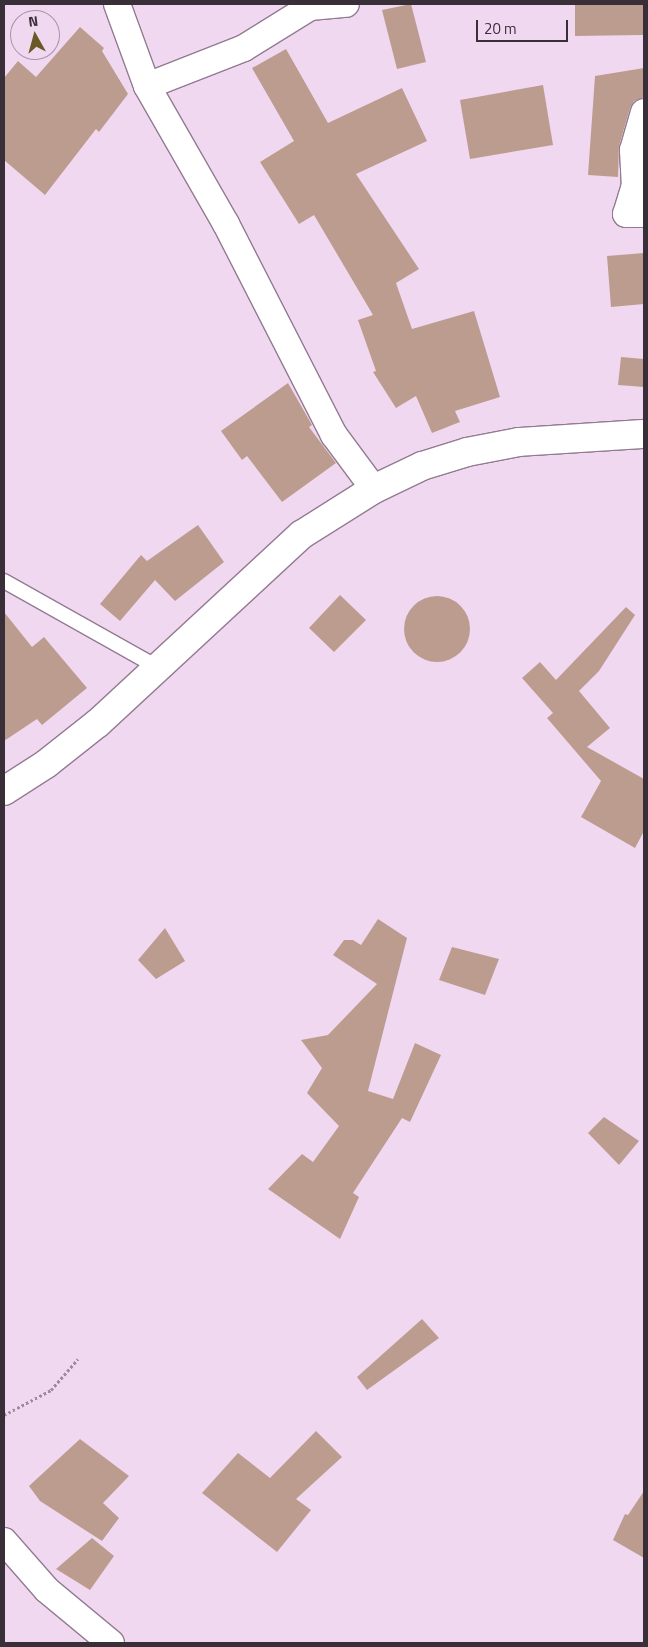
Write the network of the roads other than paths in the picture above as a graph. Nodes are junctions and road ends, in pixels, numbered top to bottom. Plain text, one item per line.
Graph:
1 (117, 4) edge
2 (346, 4) edge
3 (147, 86) junction
4 (644, 112) edge
5 (644, 214) edge
6 (644, 434) edge
7 (374, 489) junction
8 (4, 580) edge
9 (159, 668) junction
10 (4, 791) edge
11 (4, 1541) edge
12 (111, 1643) edge

1 - 3 street
2 - 3 street
3 - 7 street
4 - 5 street
6 - 7 main road
7 - 9 main road
8 - 9 lane
9 - 10 main road
11 - 12 street

